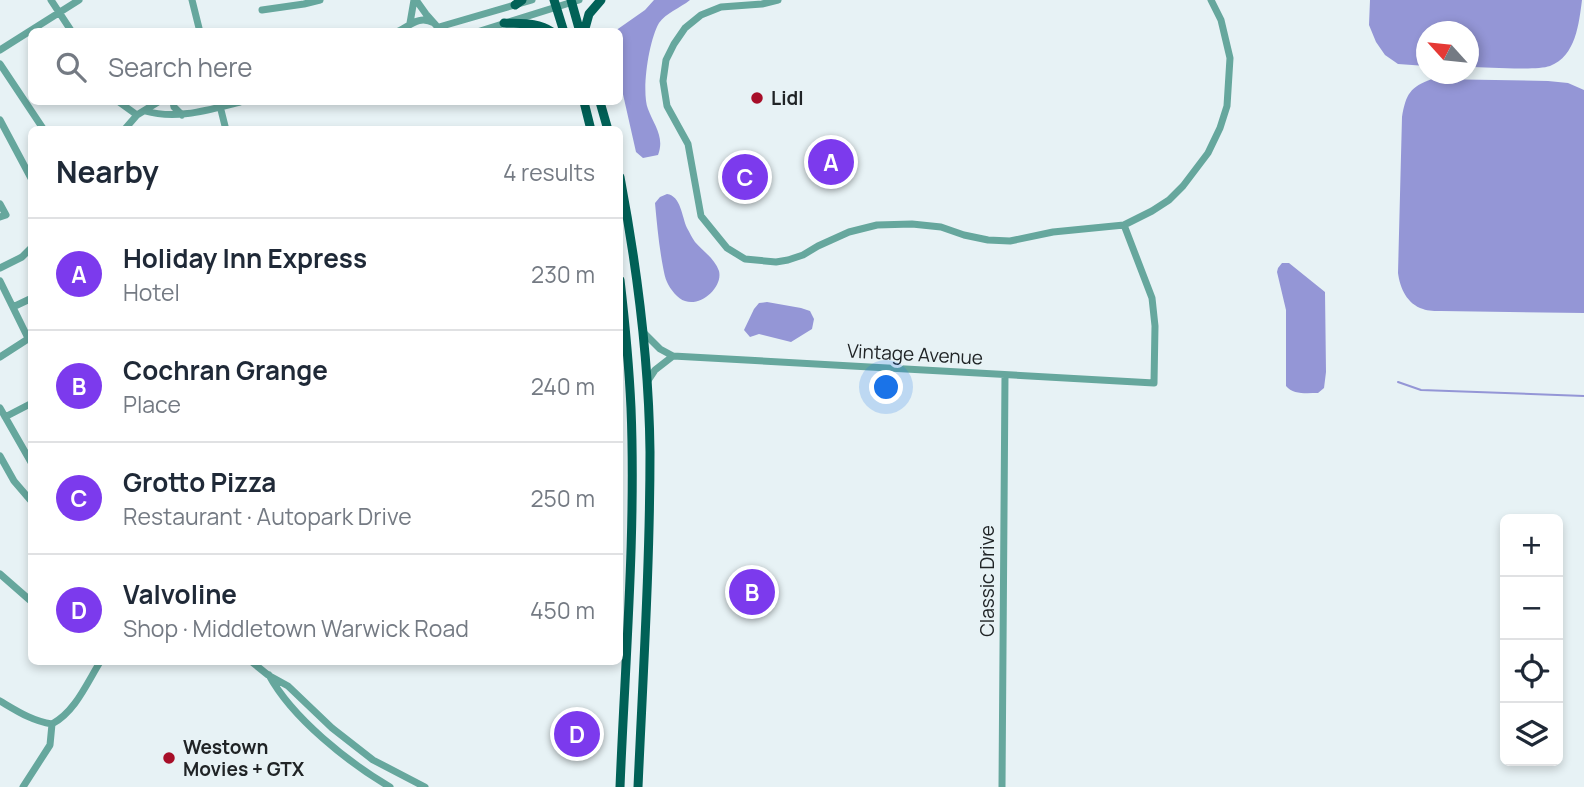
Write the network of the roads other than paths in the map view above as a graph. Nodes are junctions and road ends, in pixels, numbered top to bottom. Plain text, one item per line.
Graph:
1 (51, 0) edge
2 (79, 0) edge
3 (192, 0) edge
4 (320, 0) edge
5 (415, 0) edge
6 (532, 0) edge
7 (601, 0) edge
8 (778, 0) edge
9 (1211, 0) edge
10 (574, 1) edge
11 (519, 2) edge
12 (555, 3) edge
13 (720, 3) edge
14 (262, 10) dead end
15 (59, 12) junction
16 (504, 23) junction
17 (407, 27) edge
18 (438, 27) edge
19 (34, 28) edge
20 (69, 28) edge
21 (199, 28) edge
22 (489, 28) edge
23 (547, 28) edge
24 (563, 28) edge
25 (581, 28) edge
26 (584, 28) edge
27 (28, 32) edge
28 (0, 50) edge
29 (0, 64) edge
30 (125, 105) edge
31 (153, 105) edge
32 (174, 105) edge
33 (217, 105) edge
34 (220, 105) edge
35 (585, 105) edge
36 (601, 105) edge
37 (141, 113) junction
38 (183, 115) junction
39 (0, 120) edge
40 (41, 126) edge
41 (128, 126) edge
42 (225, 126) edge
43 (590, 126) edge
44 (607, 126) edge
45 (4, 137) edge
46 (28, 174) edge
47 (623, 194) edge
48 (0, 204) edge
49 (0, 217) edge
50 (1124, 225) junction
51 (28, 251) edge
52 (0, 268) edge
53 (0, 281) edge
54 (28, 300) edge
55 (13, 307) junction
56 (623, 313) edge
57 (643, 332) junction
58 (28, 333) edge
59 (28, 338) edge
60 (673, 356) junction
61 (0, 357) edge
62 (1004, 375) junction
63 (647, 382) junction
64 (28, 405) edge
65 (0, 408) edge
66 (5, 417) junction
67 (0, 456) edge
68 (28, 457) edge
69 (28, 497) edge
70 (0, 574) edge
71 (28, 598) edge
72 (98, 665) edge
73 (256, 665) edge
74 (268, 675) junction
75 (0, 701) edge
76 (51, 724) junction
77 (410, 784) edge
78 (23, 787) edge
79 (390, 787) edge
80 (404, 787) edge
81 (425, 787) edge
82 (618, 787) edge
83 (641, 787) edge
84 (1002, 787) edge

1 - 15 street
2 - 15 street
3 - 21 street
4 - 14 street
5 - 17 street
5 - 18 street
6 - 11 street
7 - 26 main road
8 - 13 street
9 - 50 street
10 - 12 street
10 - 25 main road
11 - 18 street
12 - 16 street
12 - 24 main road
13 - 50 street
15 - 19 street
15 - 20 street
16 - 22 street
16 - 23 main road
17 - 18 street
27 - 28 street
29 - 40 street
30 - 37 street
31 - 37 street
32 - 38 street
33 - 38 street
34 - 42 street
35 - 43 main road
36 - 44 main road
37 - 38 street
37 - 41 street
39 - 45 street
45 - 46 street
47 - 57 main road
48 - 49 street
50 - 62 street, Vintage Avenue
51 - 52 street
53 - 55 street
54 - 55 street
55 - 58 street
56 - 82 main road
57 - 60 street
57 - 63 main road
59 - 61 street
60 - 62 street, Vintage Avenue
60 - 63 street
62 - 84 street, Classic Drive
63 - 83 main road
64 - 66 street
65 - 66 street
66 - 68 street
67 - 69 street
70 - 71 street
72 - 76 street
73 - 74 street
74 - 77 street
74 - 79 street
75 - 76 street
76 - 78 street
77 - 80 street
77 - 81 street

